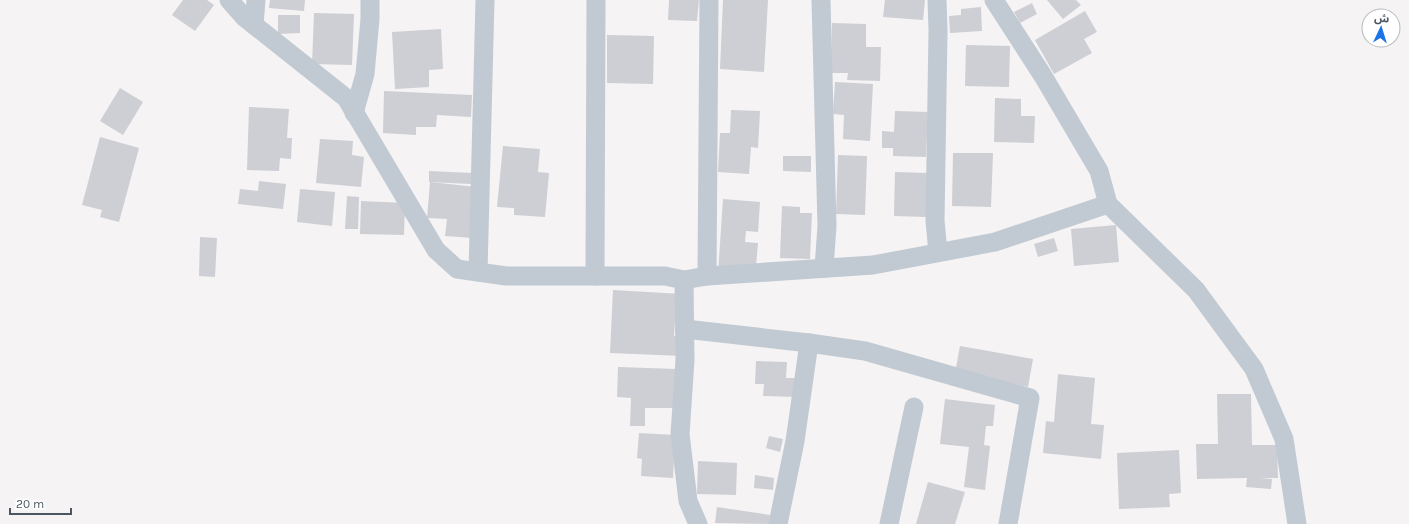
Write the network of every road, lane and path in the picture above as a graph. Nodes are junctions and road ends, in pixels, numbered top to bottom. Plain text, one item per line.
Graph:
1 (229, 0) edge
2 (256, 0) edge
3 (370, 0) edge
4 (485, 0) edge
5 (596, 0) edge
6 (709, 0) edge
7 (821, 0) edge
8 (937, 0) edge
9 (994, 0) edge
10 (254, 25) junction
11 (354, 113) junction
12 (1108, 204) junction
13 (938, 252) junction
14 (824, 268) junction
15 (478, 272) junction
16 (595, 276) junction
17 (706, 276) junction
18 (684, 280) junction
19 (685, 329) junction
20 (809, 343) junction
21 (914, 407) dead end
22 (698, 524) edge
23 (778, 524) edge
24 (888, 524) edge
25 (1008, 524) edge
26 (1297, 524) edge

1 - 10 street
2 - 10 street
3 - 11 street
4 - 15 street
5 - 16 street
6 - 17 street
7 - 14 street
8 - 13 street
9 - 12 street
10 - 11 street
11 - 15 street
12 - 13 street
12 - 26 street
13 - 14 street
14 - 17 street
15 - 16 street
16 - 18 street
17 - 18 street
18 - 19 street
19 - 20 street
19 - 22 street
20 - 23 street
20 - 25 street
21 - 24 street

